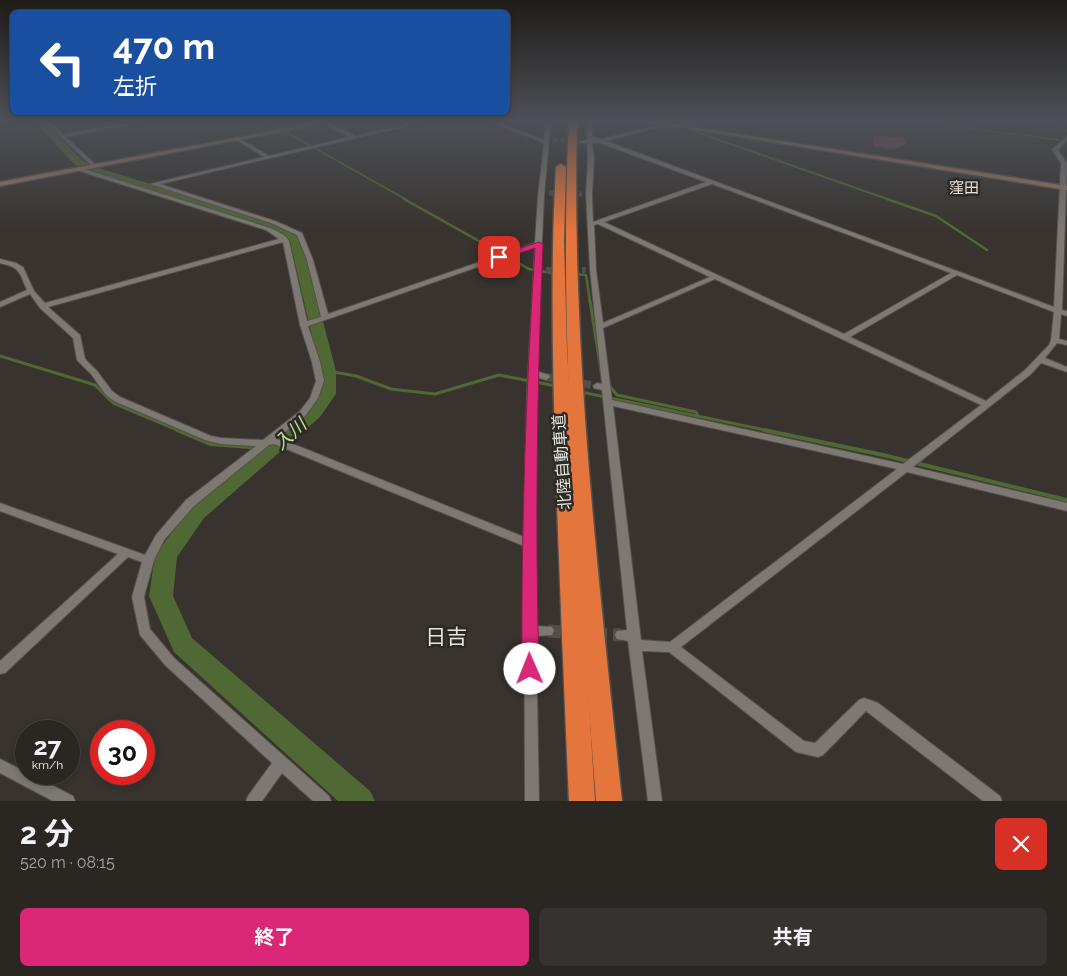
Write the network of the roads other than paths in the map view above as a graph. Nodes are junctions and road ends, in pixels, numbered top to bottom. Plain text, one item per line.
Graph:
1 (83, 156) edge
2 (142, 156) edge
3 (545, 156) edge
4 (563, 156) edge
5 (572, 156) edge
6 (591, 156) edge
7 (644, 156) edge
8 (867, 156) edge
9 (1059, 156) edge
10 (268, 157) edge
11 (93, 166) junction
12 (79, 168) junction
13 (712, 182) junction
14 (0, 184) edge
15 (1065, 188) edge
16 (542, 193) junction
17 (549, 193) tunnel mouth
18 (596, 223) junction
19 (285, 239) junction
20 (539, 244) junction
21 (0, 262) edge
22 (956, 273) junction
23 (1059, 275) junction
24 (714, 277) junction
25 (1067, 277) edge
26 (32, 291) junction
27 (0, 305) edge
28 (43, 306) junction
29 (1058, 311) junction
30 (1067, 314) edge
31 (325, 317) junction
32 (304, 325) junction
33 (600, 327) junction
34 (843, 338) junction
35 (1054, 340) junction
36 (1067, 343) edge
37 (1039, 359) junction
38 (1067, 370) edge
39 (533, 373) junction
40 (546, 377) tunnel mouth
41 (569, 391) junction
42 (608, 402) junction
43 (987, 405) junction
44 (269, 442) junction
45 (294, 448) joint
46 (905, 468) junction
47 (0, 507) edge
48 (1067, 507) edge
49 (528, 544) junction
50 (127, 552) junction
51 (148, 560) junction
52 (530, 631) junction
53 (548, 631) tunnel mouth
54 (621, 635) tunnel mouth
55 (635, 640) junction
56 (672, 647) junction
57 (0, 669) edge
58 (281, 763) junction
59 (0, 766) edge
60 (68, 801) edge
61 (253, 801) edge
62 (324, 801) edge
63 (532, 801) edge
64 (582, 801) edge
65 (609, 801) edge
66 (655, 801) edge
67 (995, 801) edge

1 - 11 street
2 - 11 main road
3 - 16 street
4 - 41 highway, 北陸自動車道
5 - 41 highway, 北陸自動車道
6 - 18 street
7 - 13 street
8 - 15 main road
9 - 15 street
10 - 31 street
11 - 12 main road
12 - 14 main road
12 - 19 street
13 - 18 street
13 - 22 street
15 - 23 street
16 - 17 street
16 - 20 street
18 - 24 street
18 - 33 street
19 - 28 street
19 - 32 street
20 - 31 street
20 - 39 street
21 - 26 street
22 - 29 street
22 - 34 street
23 - 25 street
23 - 29 street
24 - 33 street
24 - 34 street
26 - 27 street
26 - 28 street
28 - 44 street
29 - 30 street
29 - 35 street
31 - 32 street
32 - 44 street
33 - 42 street
34 - 43 street
35 - 36 street
35 - 37 street
37 - 38 street
37 - 43 street
39 - 40 street
39 - 49 street
41 - 64 highway, 北陸自動車道
41 - 65 highway, 北陸自動車道
42 - 46 street
42 - 55 street
43 - 46 street
44 - 45 street
44 - 51 street
45 - 49 street
46 - 48 street
46 - 56 street
47 - 50 street
49 - 52 street
50 - 51 street
50 - 57 street
51 - 58 street
52 - 53 street
52 - 63 street
54 - 55 street
55 - 56 street
55 - 66 street
56 - 67 street
58 - 61 street
58 - 62 street
59 - 60 street

